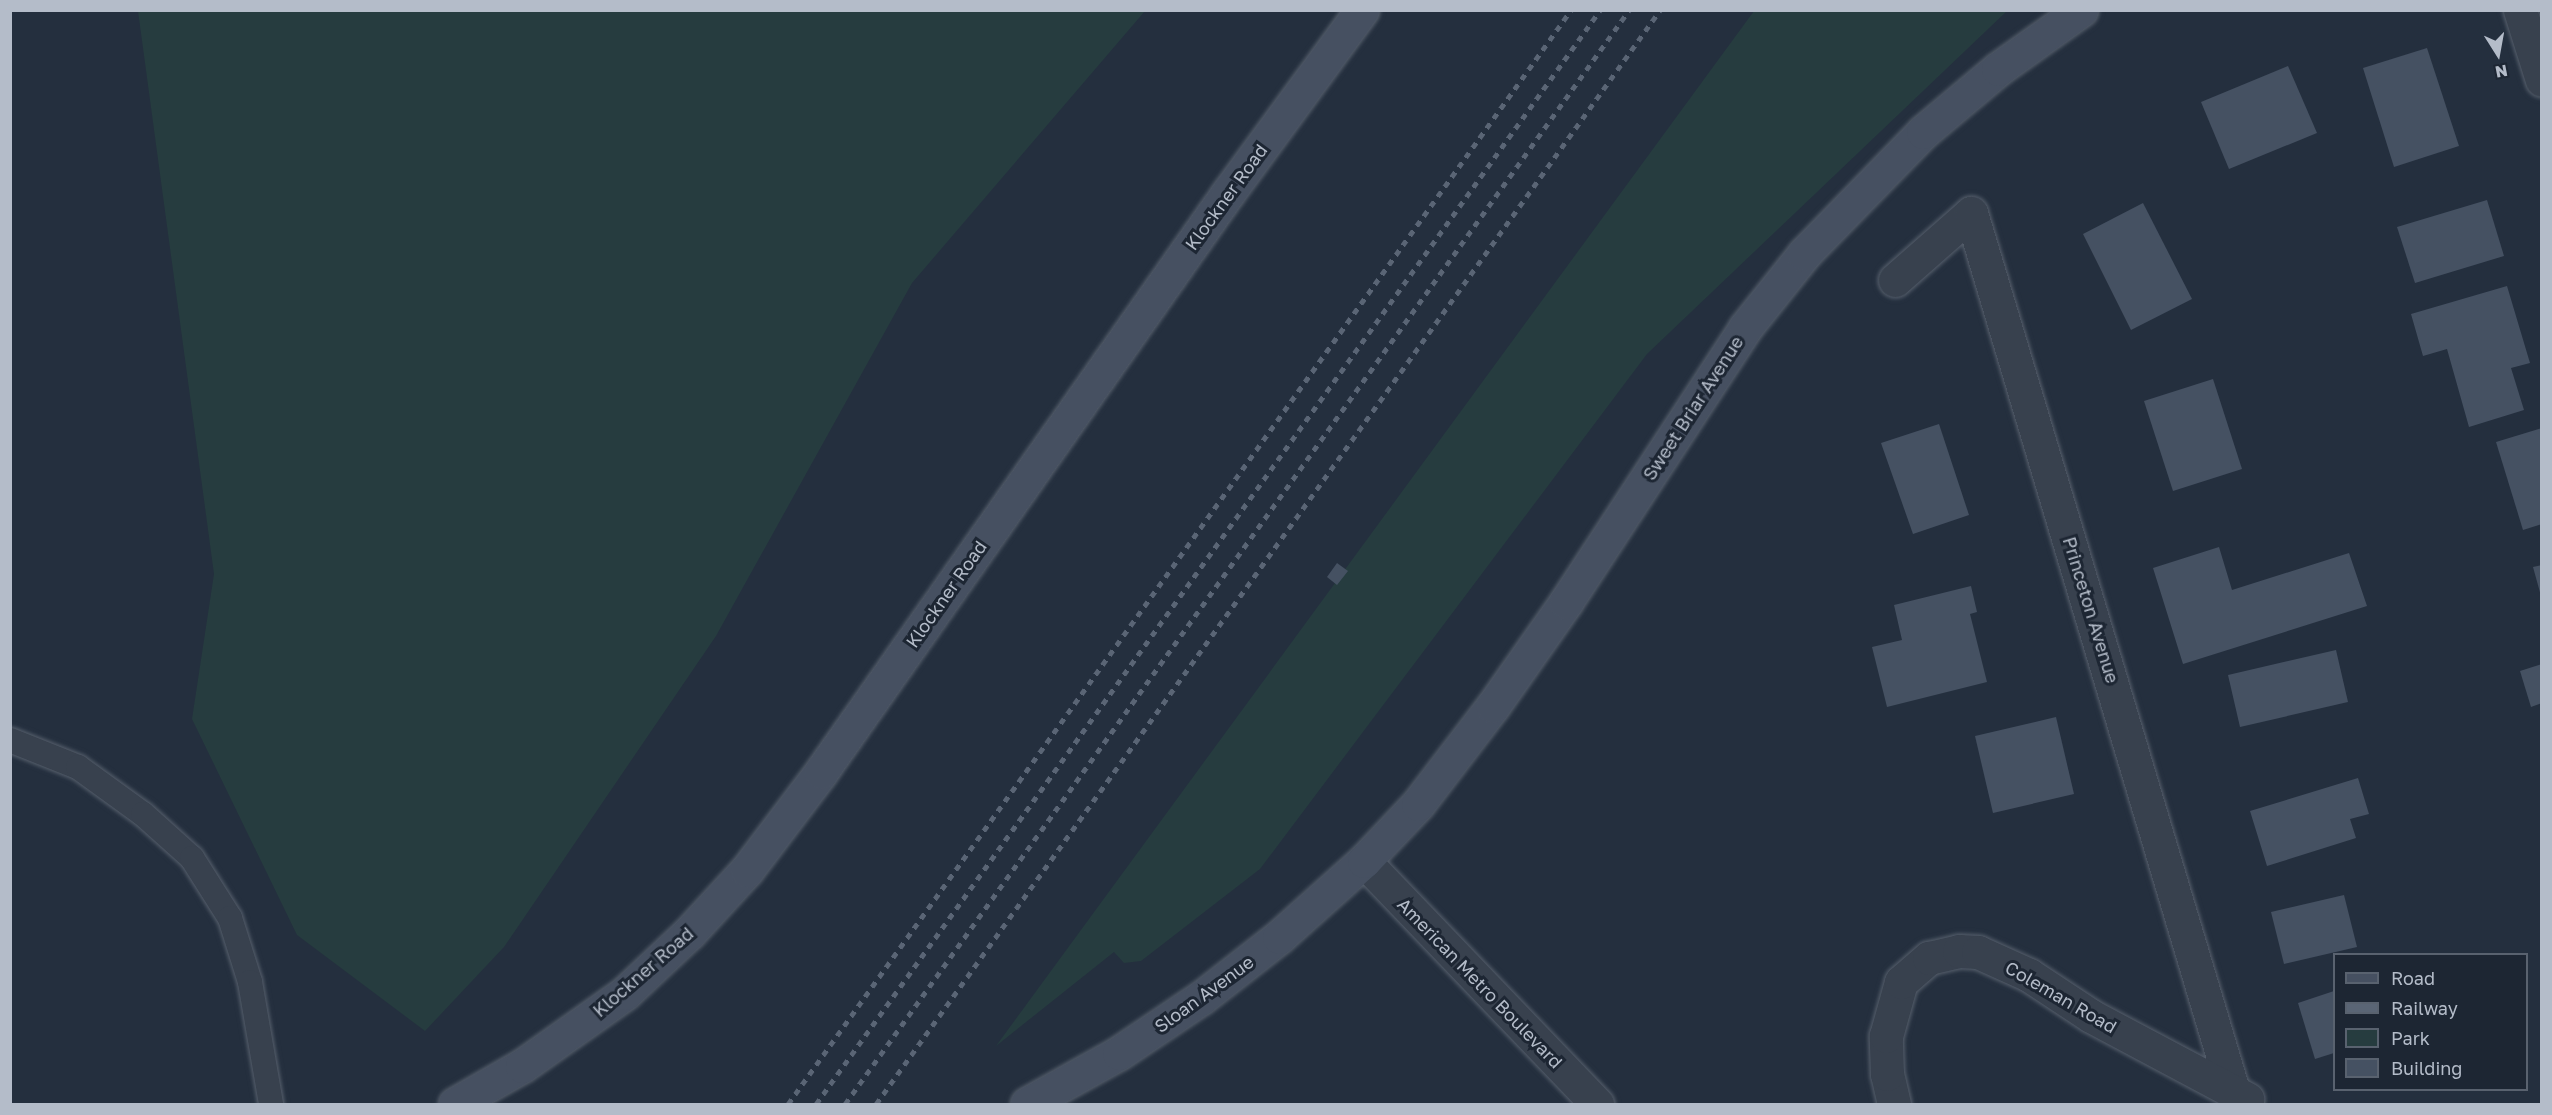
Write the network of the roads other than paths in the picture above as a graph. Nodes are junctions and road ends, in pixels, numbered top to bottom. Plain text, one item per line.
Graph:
1 (1362, 10) edge
2 (2081, 10) edge
3 (2520, 10) edge
4 (2541, 80) edge
5 (1895, 280) dead end
6 (10, 740) edge
7 (1364, 861) junction
8 (2244, 1101) edge
9 (271, 1104) edge
10 (455, 1104) edge
11 (1027, 1104) edge
12 (1597, 1104) edge
13 (1894, 1104) edge

1 - 10 main road, Klockner Road
2 - 7 main road, Sweet Briar Avenue
3 - 4 street
5 - 8 street, Princeton Avenue
6 - 9 lane
7 - 11 main road, Sloan Avenue
7 - 12 street, American Metro Boulevard
8 - 13 street, Coleman Road

